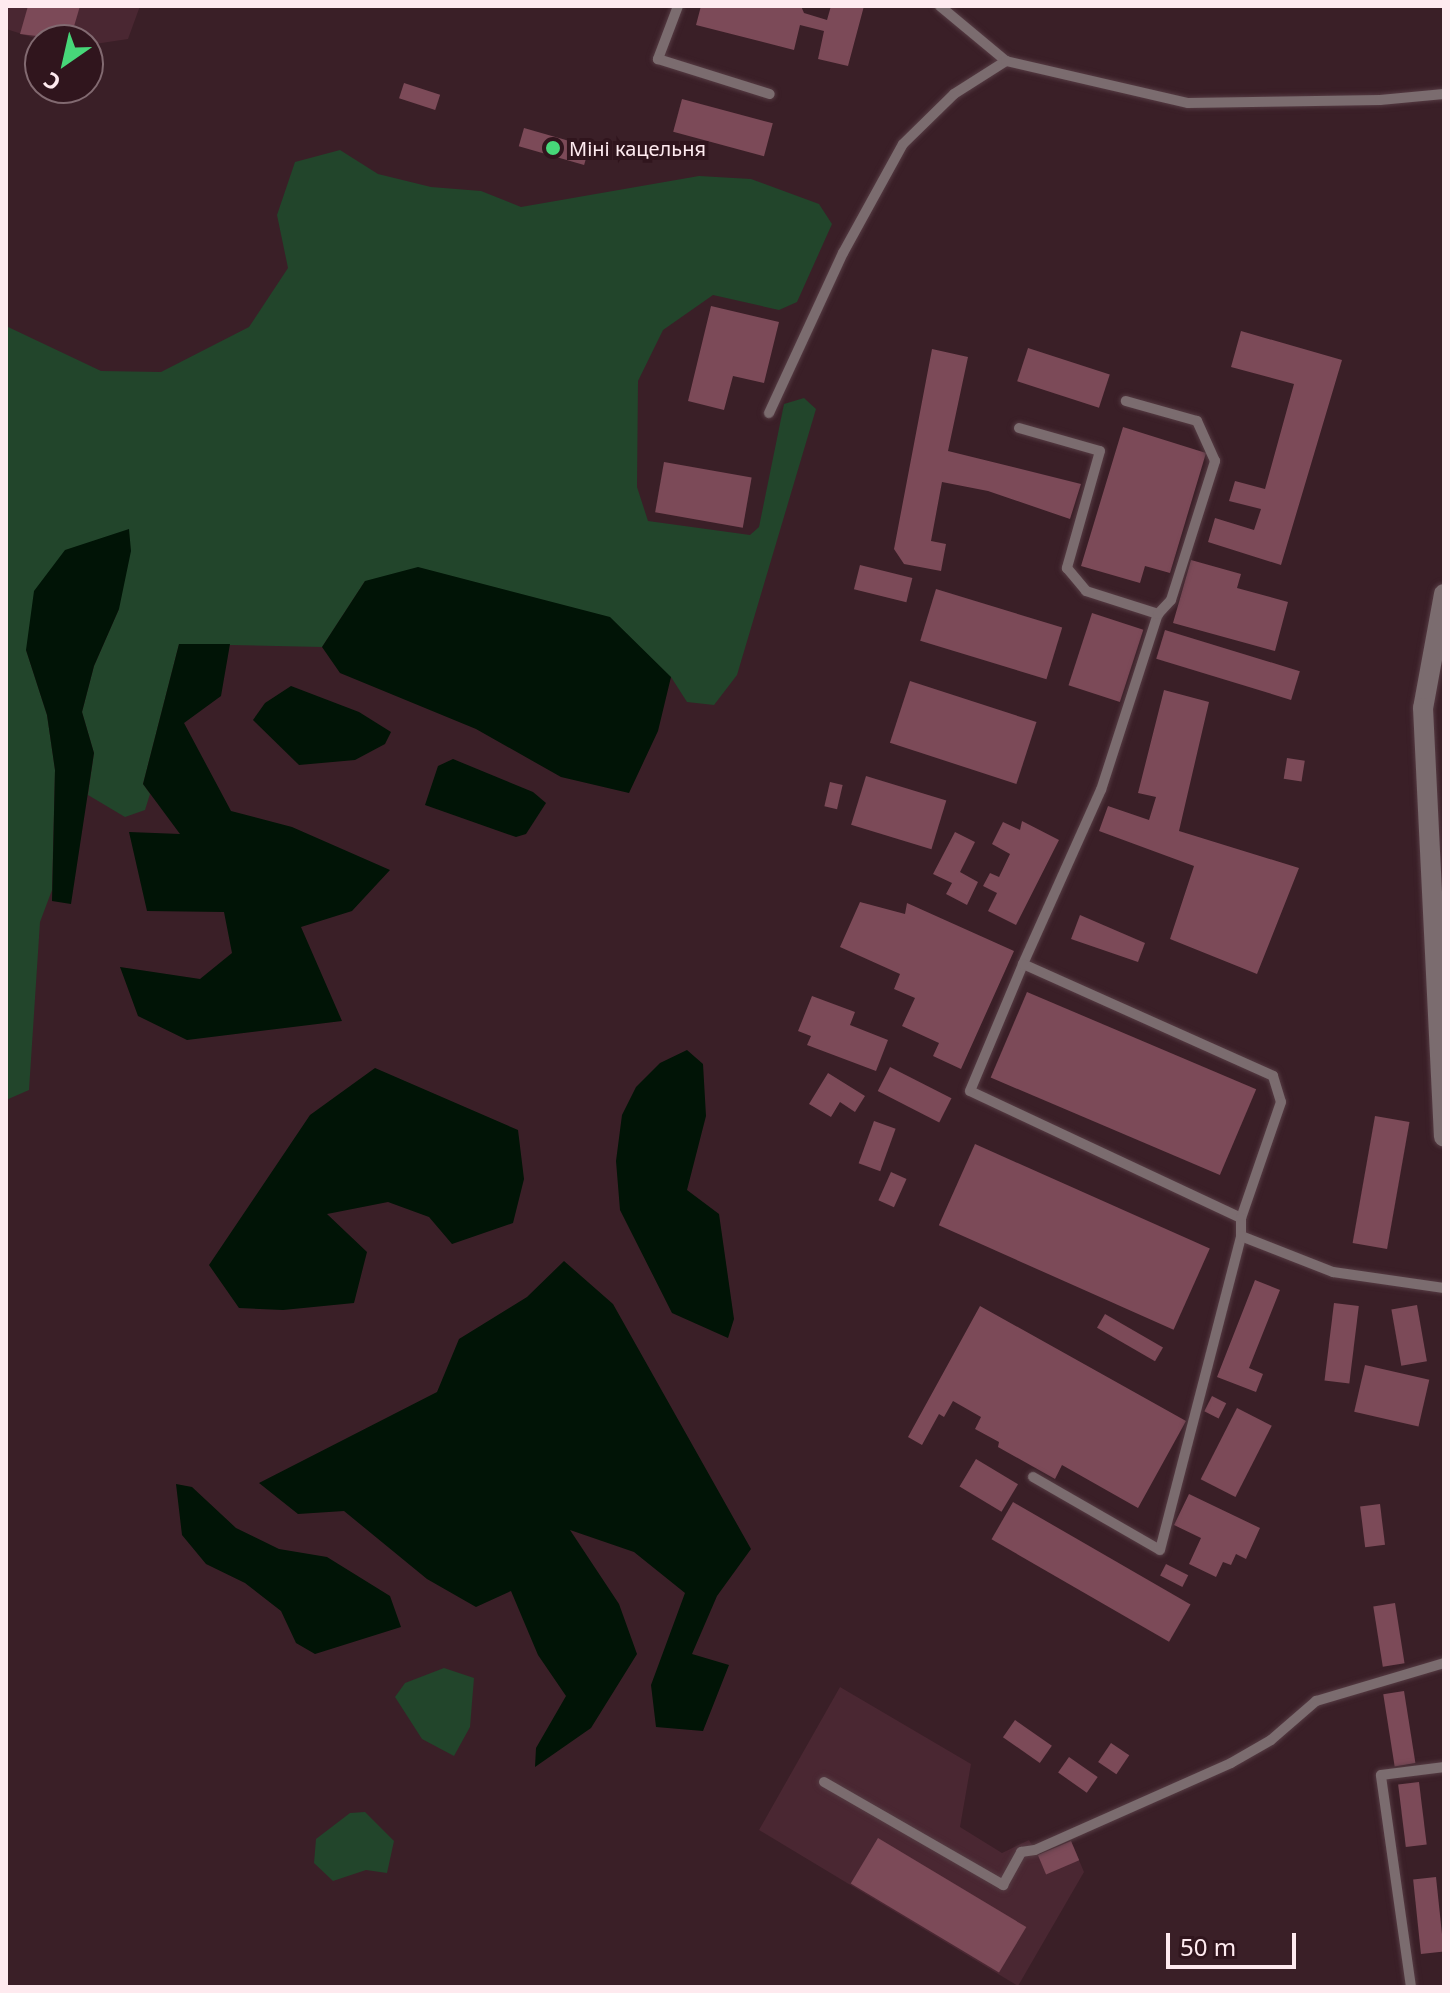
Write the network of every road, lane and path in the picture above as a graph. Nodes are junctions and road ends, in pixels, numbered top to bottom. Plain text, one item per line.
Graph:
1 (678, 6) edge
2 (940, 6) edge
3 (1006, 61) junction
4 (770, 94) dead end
5 (1444, 94) edge
6 (1126, 401) dead end
7 (769, 413) dead end
8 (1019, 428) dead end
9 (1444, 594) edge
10 (1158, 614) junction
11 (1023, 964) junction
12 (1444, 1118) edge
13 (1444, 1136) edge
14 (1241, 1218) junction
15 (1241, 1236) junction
16 (1444, 1288) edge
17 (1033, 1477) dead end
18 (1444, 1663) edge
19 (1444, 1767) edge
20 (824, 1782) dead end
21 (1411, 1987) edge

1 - 4 lane
2 - 3 lane
3 - 5 lane
3 - 7 lane
6 - 10 lane
8 - 10 lane
9 - 12 street
10 - 11 lane
11 - 14 lane
11 - 14 lane
12 - 13 street
14 - 15 lane
15 - 16 lane
15 - 17 lane
18 - 20 lane
19 - 21 lane

